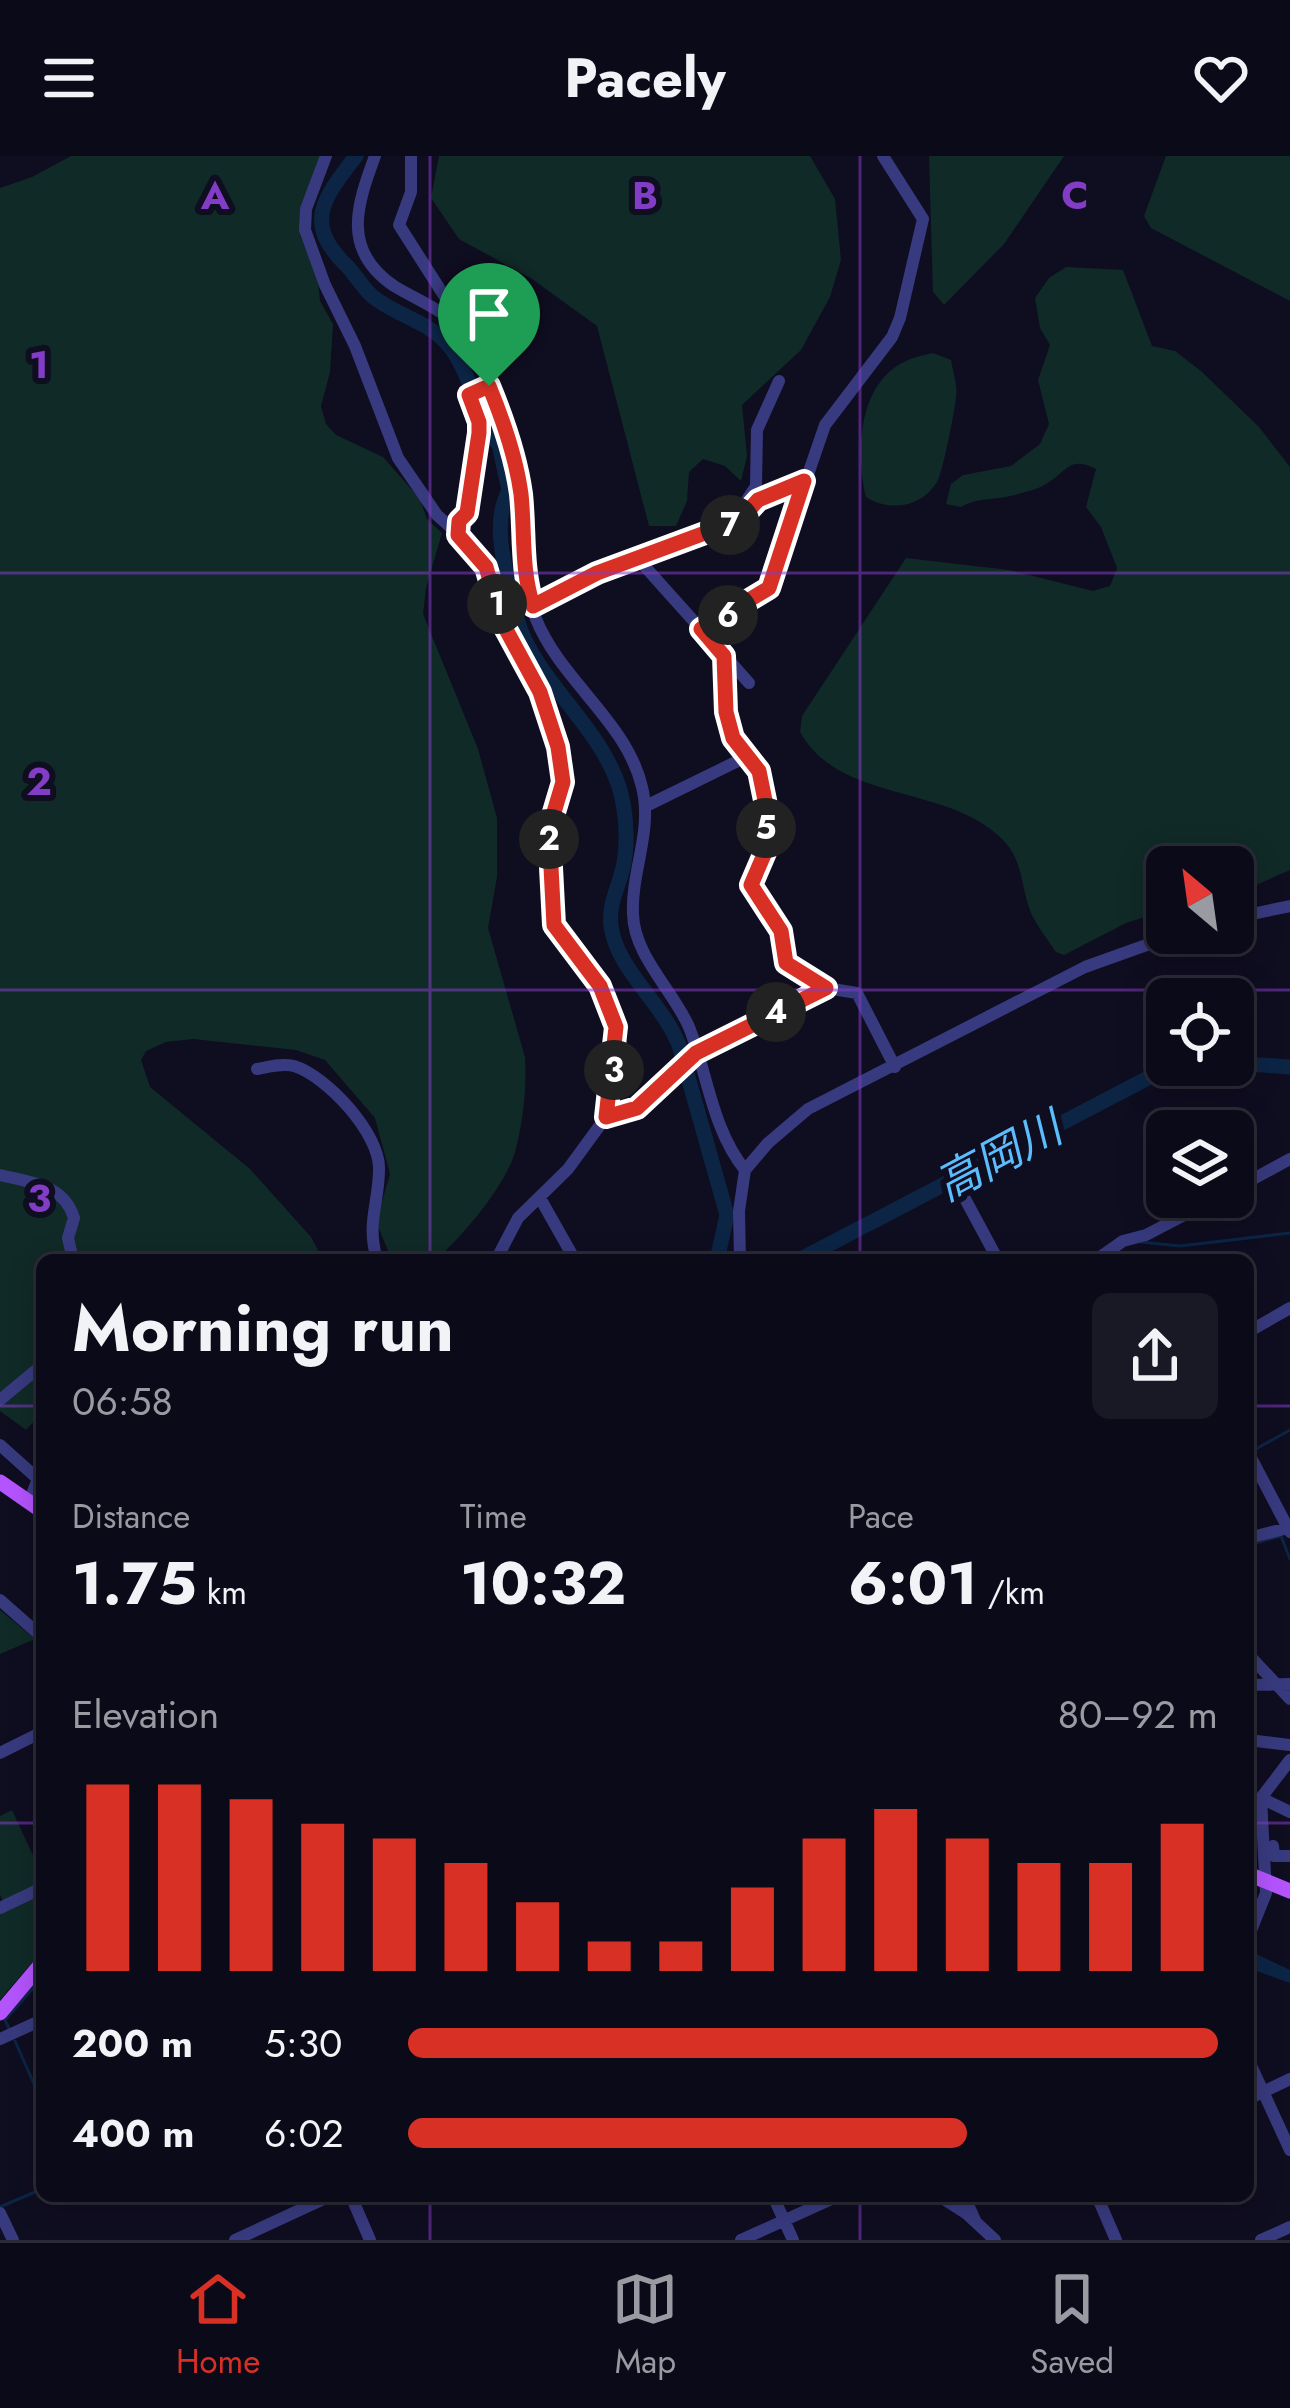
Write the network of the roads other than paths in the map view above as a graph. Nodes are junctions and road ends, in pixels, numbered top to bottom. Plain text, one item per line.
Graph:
1 (375, 156) edge
2 (411, 156) edge
3 (883, 156) edge
4 (324, 157) edge
5 (450, 319) junction
6 (779, 381) dead end
7 (481, 390) junction
8 (804, 481) junction
9 (730, 525) junction
10 (458, 535) junction
11 (639, 560) junction
12 (486, 567) junction
13 (529, 608) junction
14 (510, 616) junction
15 (701, 629) junction
16 (724, 656) junction
17 (523, 666) junction
18 (749, 683) dead end
19 (750, 755) junction
20 (646, 806) junction
21 (1290, 906) edge
22 (1254, 914) edge
23 (1146, 945) edge
24 (826, 988) junction
25 (696, 1053) junction
26 (896, 1066) junction
27 (257, 1069) dead end
28 (606, 1117) junction
29 (1290, 1160) edge
30 (746, 1170) junction
31 (0, 1175) edge
32 (1254, 1179) edge
33 (963, 1195) dead end
34 (540, 1198) junction
35 (1178, 1218) edge
36 (72, 1254) edge
37 (375, 1254) edge
38 (499, 1254) edge
39 (571, 1254) edge
40 (740, 1254) edge
41 (995, 1254) edge
42 (1105, 1254) edge
43 (1290, 1308) edge
44 (1254, 1329) edge
45 (36, 1370) edge
46 (0, 1400) edge
47 (0, 1445) edge
48 (1254, 1463) edge
49 (36, 1477) edge
50 (0, 1482) edge
51 (35, 1507) edge
52 (1289, 1530) edge
53 (1254, 1537) edge
54 (0, 1600) edge
55 (36, 1632) edge
56 (1254, 1659) edge
57 (1283, 1685) edge
58 (1290, 1699) edge
59 (36, 1735) edge
60 (1254, 1741) edge
61 (1290, 1745) edge
62 (0, 1753) edge
63 (1290, 1760) edge
64 (1255, 1799) edge
65 (1290, 1812) edge
66 (1290, 1856) edge
67 (1254, 1877) edge
68 (1267, 1882) junction
69 (36, 1891) edge
70 (1290, 1891) edge
71 (0, 1908) edge
72 (1254, 1925) edge
73 (36, 1970) edge
74 (0, 2013) edge
75 (36, 2023) edge
76 (0, 2039) edge
77 (1254, 2072) edge
78 (1290, 2079) edge
79 (1263, 2092) junction
80 (1254, 2096) edge
81 (1290, 2150) edge
82 (315, 2202) edge
83 (354, 2202) edge
84 (776, 2202) edge
85 (824, 2202) edge
86 (947, 2202) edge
87 (967, 2202) edge
88 (1099, 2202) edge
89 (0, 2213) edge
90 (784, 2220) junction
91 (975, 2221) junction
92 (1290, 2227) edge
93 (13, 2240) edge
94 (235, 2240) edge
95 (370, 2240) edge
96 (741, 2240) edge
97 (794, 2240) edge
98 (995, 2240) edge
99 (1116, 2240) edge
100 (1261, 2240) edge

1 - 5 street
2 - 5 street
3 - 8 street
4 - 10 street
5 - 7 street
6 - 9 street
7 - 10 street
7 - 13 street
8 - 9 street
8 - 15 street
9 - 11 street
10 - 12 street
11 - 13 street
11 - 15 street
12 - 14 street
12 - 17 street
13 - 14 street
13 - 20 street
14 - 17 street
15 - 16 street
16 - 18 street
16 - 19 street
17 - 28 street
19 - 20 street
19 - 24 street
20 - 25 street
21 - 22 street
23 - 26 street
24 - 25 street
24 - 26 street
25 - 28 street
25 - 30 street
26 - 30 street
27 - 37 street
28 - 34 street
29 - 32 street
30 - 40 street
31 - 36 street
33 - 41 street
34 - 38 street
34 - 39 street
35 - 42 street
43 - 44 street
45 - 46 street
47 - 49 street
48 - 52 street
50 - 51 main road
52 - 53 street
54 - 55 street
56 - 57 street
57 - 58 street
59 - 62 street
60 - 61 street
63 - 64 street
64 - 65 street
64 - 66 street
64 - 68 street
67 - 68 main road
68 - 70 main road
68 - 72 street
69 - 71 street
73 - 74 main road
75 - 76 street
77 - 79 street
78 - 79 street
79 - 80 street
79 - 81 street
82 - 94 street
83 - 95 street
84 - 90 street
85 - 90 street
86 - 91 street
87 - 91 street
88 - 99 street
89 - 93 street
90 - 96 street
90 - 97 street
91 - 98 street
92 - 100 street

